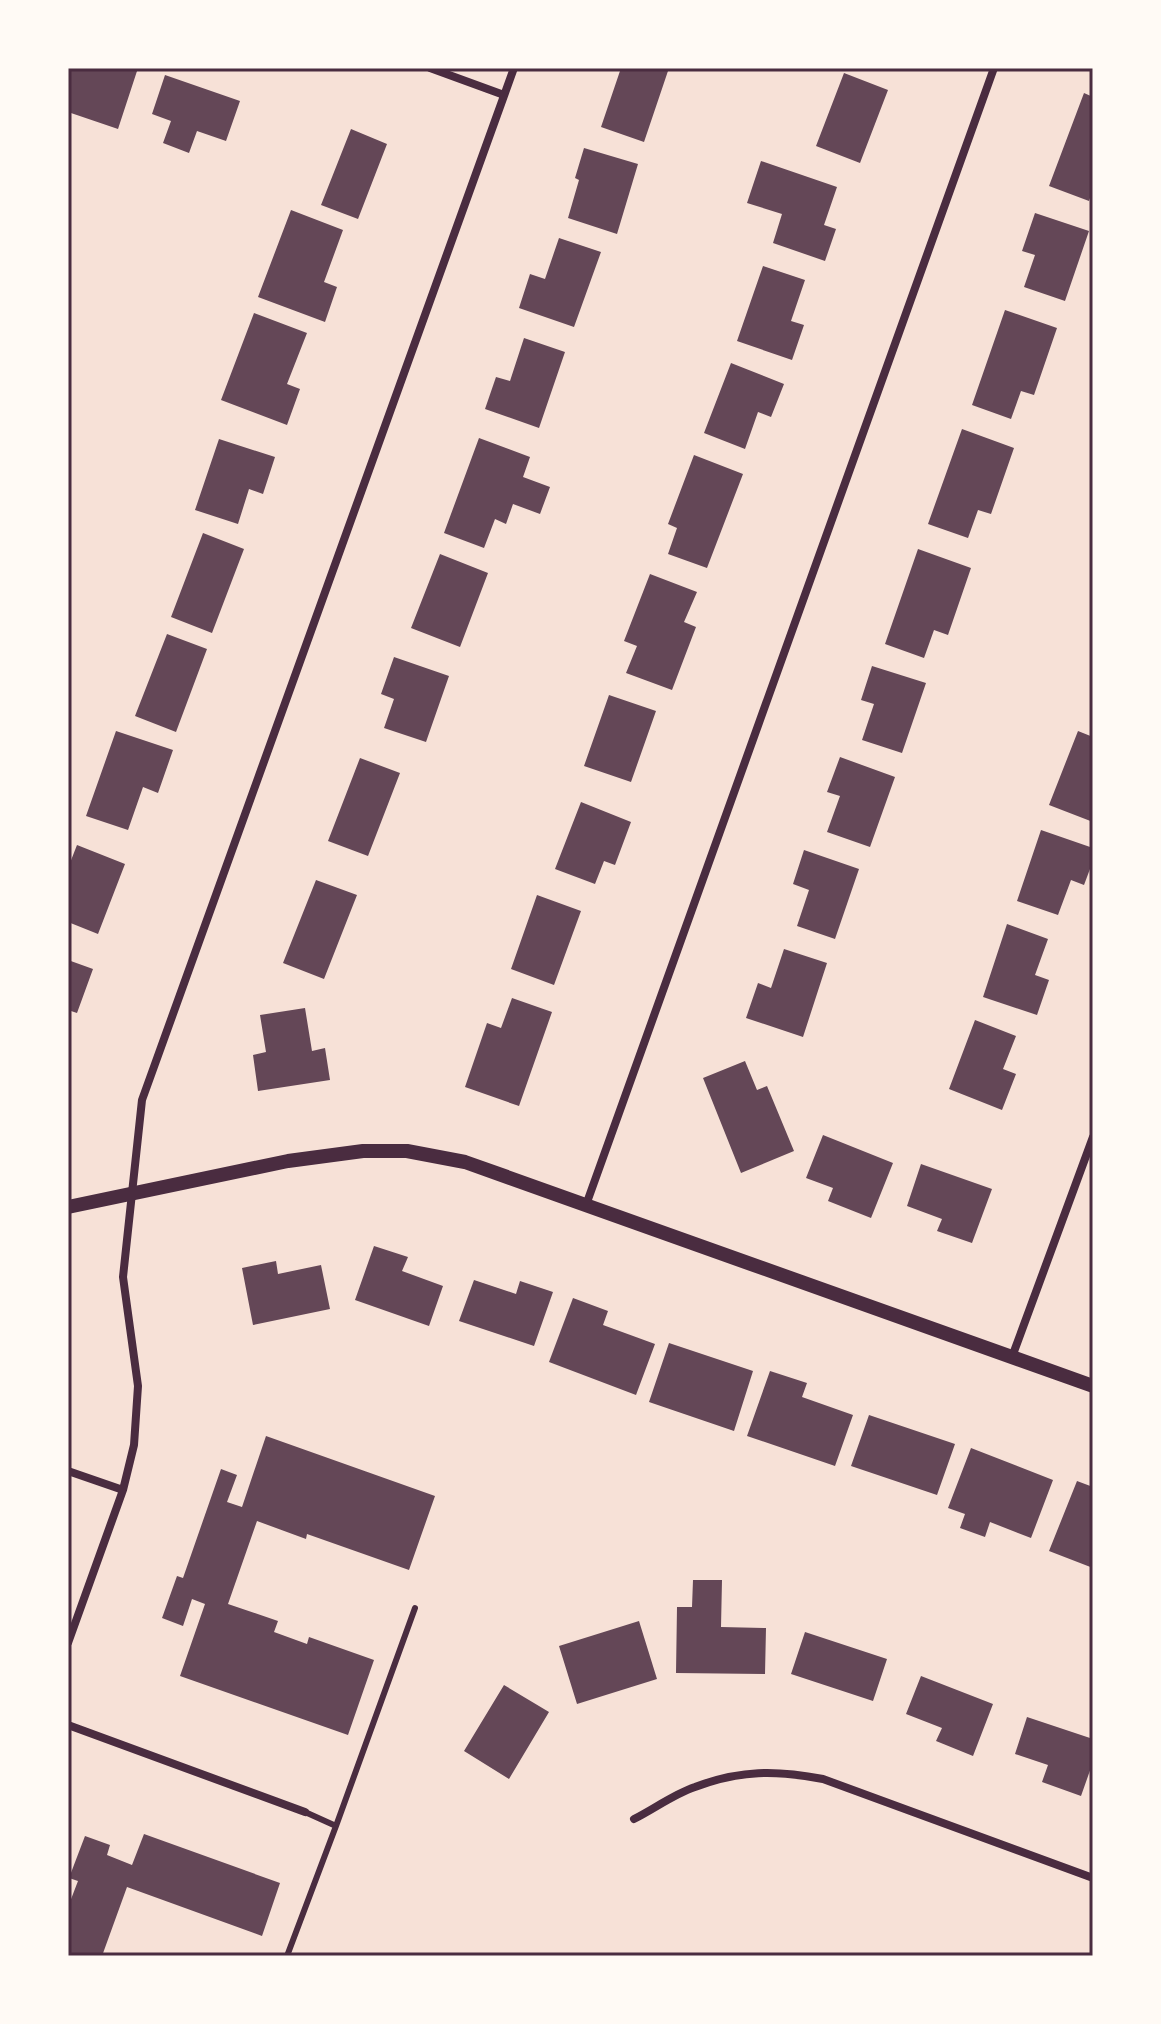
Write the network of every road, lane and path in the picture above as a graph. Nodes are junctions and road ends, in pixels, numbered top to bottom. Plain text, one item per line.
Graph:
1 (430, 68) edge
2 (514, 68) edge
3 (994, 68) edge
4 (504, 95) junction
5 (1093, 1137) edge
6 (131, 1194) junction
7 (586, 1205) junction
8 (68, 1207) edge
9 (1012, 1357) junction
10 (1093, 1386) edge
11 (68, 1471) edge
12 (123, 1490) junction
13 (415, 1608) dead end
14 (68, 1643) edge
15 (68, 1725) edge
16 (305, 1812) joint
17 (634, 1819) dead end
18 (336, 1826) junction
19 (1093, 1878) edge
20 (287, 1956) edge

1 - 4 street
2 - 4 street
3 - 7 street
4 - 6 street
5 - 9 street
6 - 7 street
6 - 8 street
6 - 12 street
7 - 9 street
9 - 10 street
11 - 12 street
12 - 14 street
13 - 18 lane
15 - 16 street
16 - 18 lane
17 - 19 street
18 - 20 lane

